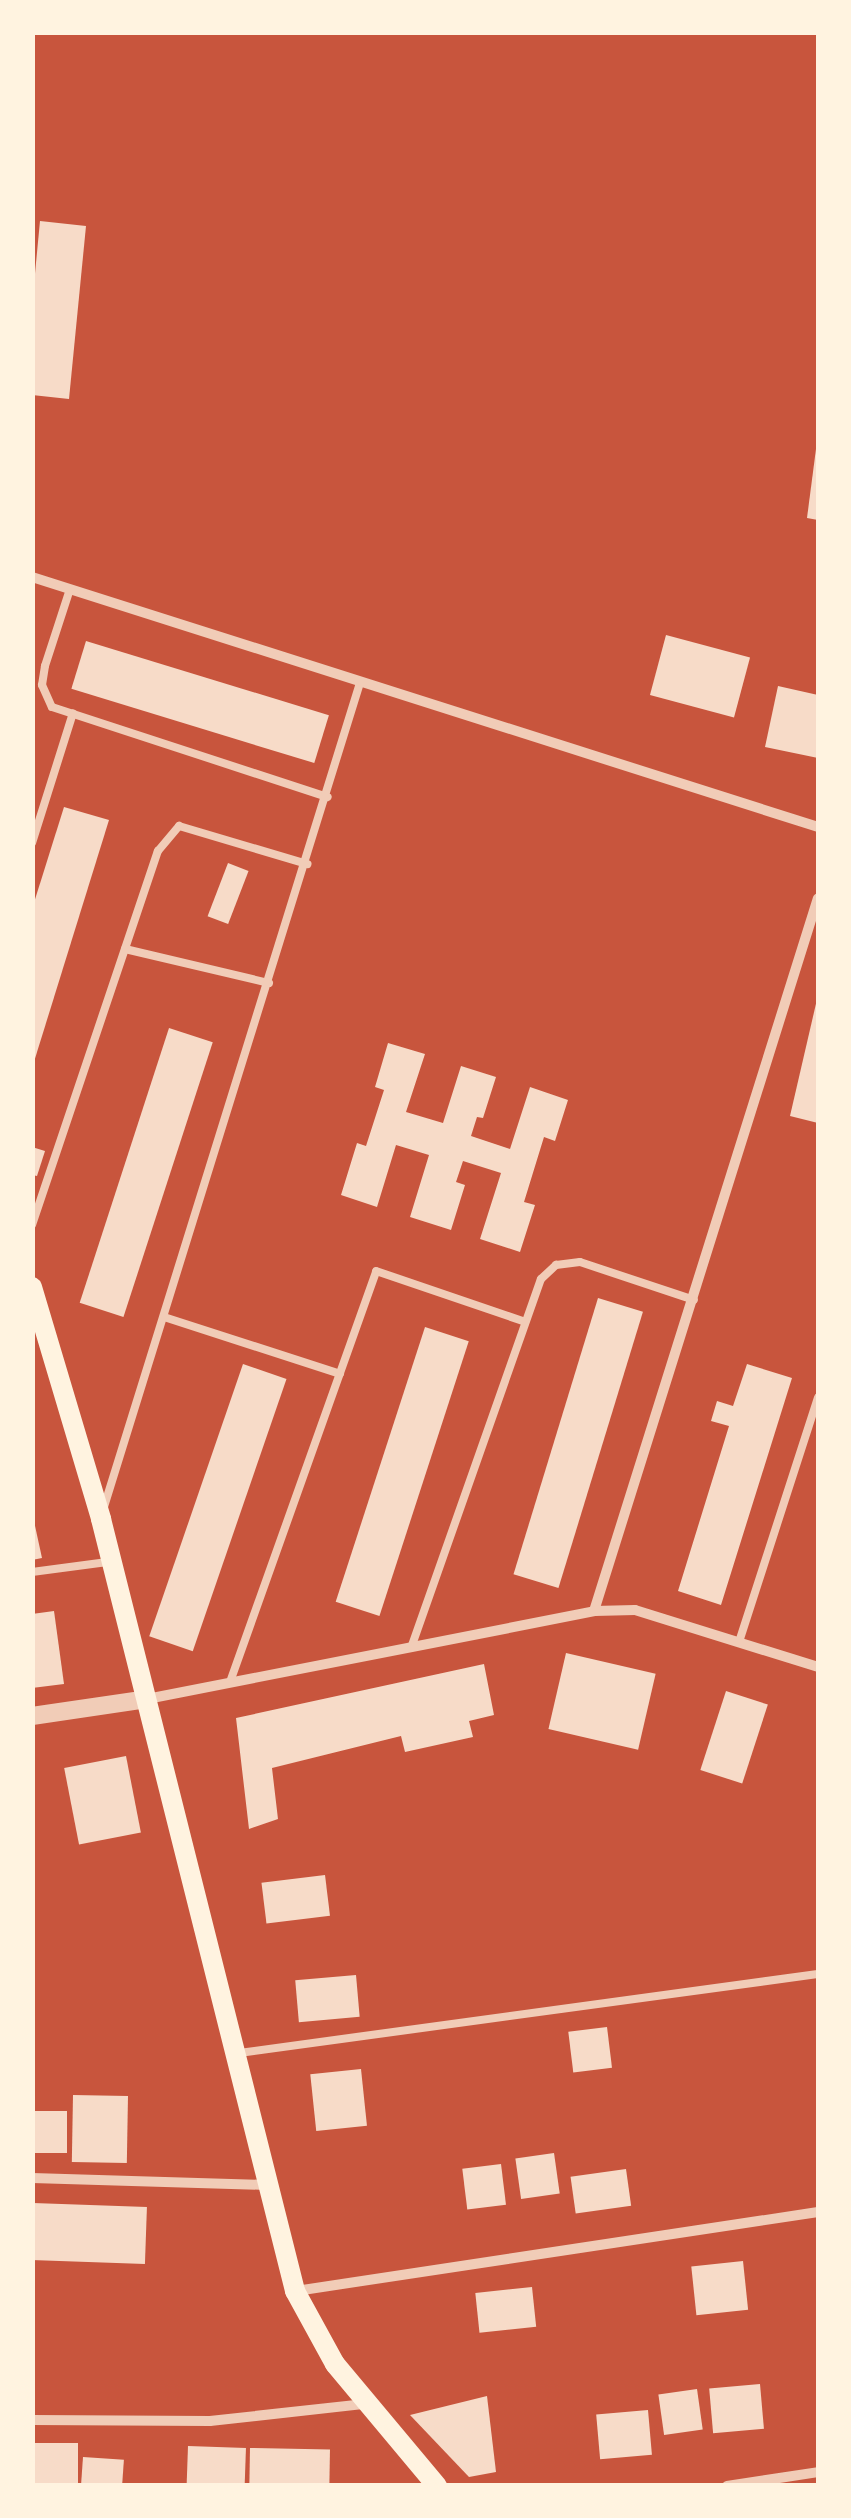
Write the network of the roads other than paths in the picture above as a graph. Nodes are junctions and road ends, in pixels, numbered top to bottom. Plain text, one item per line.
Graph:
1 (32, 576) edge
2 (70, 589) junction
3 (45, 666) junction
4 (32, 682) edge
5 (360, 684) junction
6 (73, 713) junction
7 (328, 798) junction
8 (818, 827) edge
9 (32, 843) edge
10 (306, 864) junction
11 (818, 898) edge
12 (125, 948) junction
13 (270, 982) junction
14 (32, 1225) edge
15 (32, 1287) edge
16 (694, 1300) junction
17 (164, 1318) junction
18 (523, 1321) junction
19 (340, 1374) junction
20 (818, 1397) edge
21 (100, 1519) junction
22 (112, 1561) junction
23 (32, 1572) edge
24 (594, 1611) junction
25 (739, 1642) junction
26 (410, 1648) junction
27 (818, 1666) edge
28 (230, 1682) junction
29 (147, 1699) junction
30 (32, 1716) edge
31 (818, 1974) edge
32 (235, 2054) junction
33 (32, 2178) edge
34 (266, 2185) junction
35 (818, 2212) edge
36 (295, 2291) junction
37 (365, 2404) junction
38 (32, 2420) edge
39 (818, 2472) edge
40 (437, 2486) edge
41 (727, 2486) edge

1 - 2 street
2 - 3 lane
2 - 5 street
3 - 4 lane
3 - 6 lane
5 - 7 lane
5 - 8 street
6 - 7 lane
6 - 9 lane
7 - 10 lane
10 - 12 lane
10 - 13 lane
11 - 16 street
12 - 13 lane
12 - 14 lane
13 - 17 lane
15 - 21 main road
16 - 18 lane
16 - 24 street
17 - 19 lane
17 - 21 lane
18 - 19 lane
18 - 26 lane
19 - 28 lane
20 - 25 lane
21 - 22 main road
22 - 23 lane
22 - 29 main road
24 - 25 street
24 - 26 street
25 - 27 street
26 - 28 street
28 - 29 street
29 - 30 street
29 - 32 main road
31 - 32 lane
32 - 34 main road
33 - 34 street
34 - 36 main road
35 - 36 street
36 - 37 main road
37 - 38 street
37 - 40 main road
39 - 41 street

